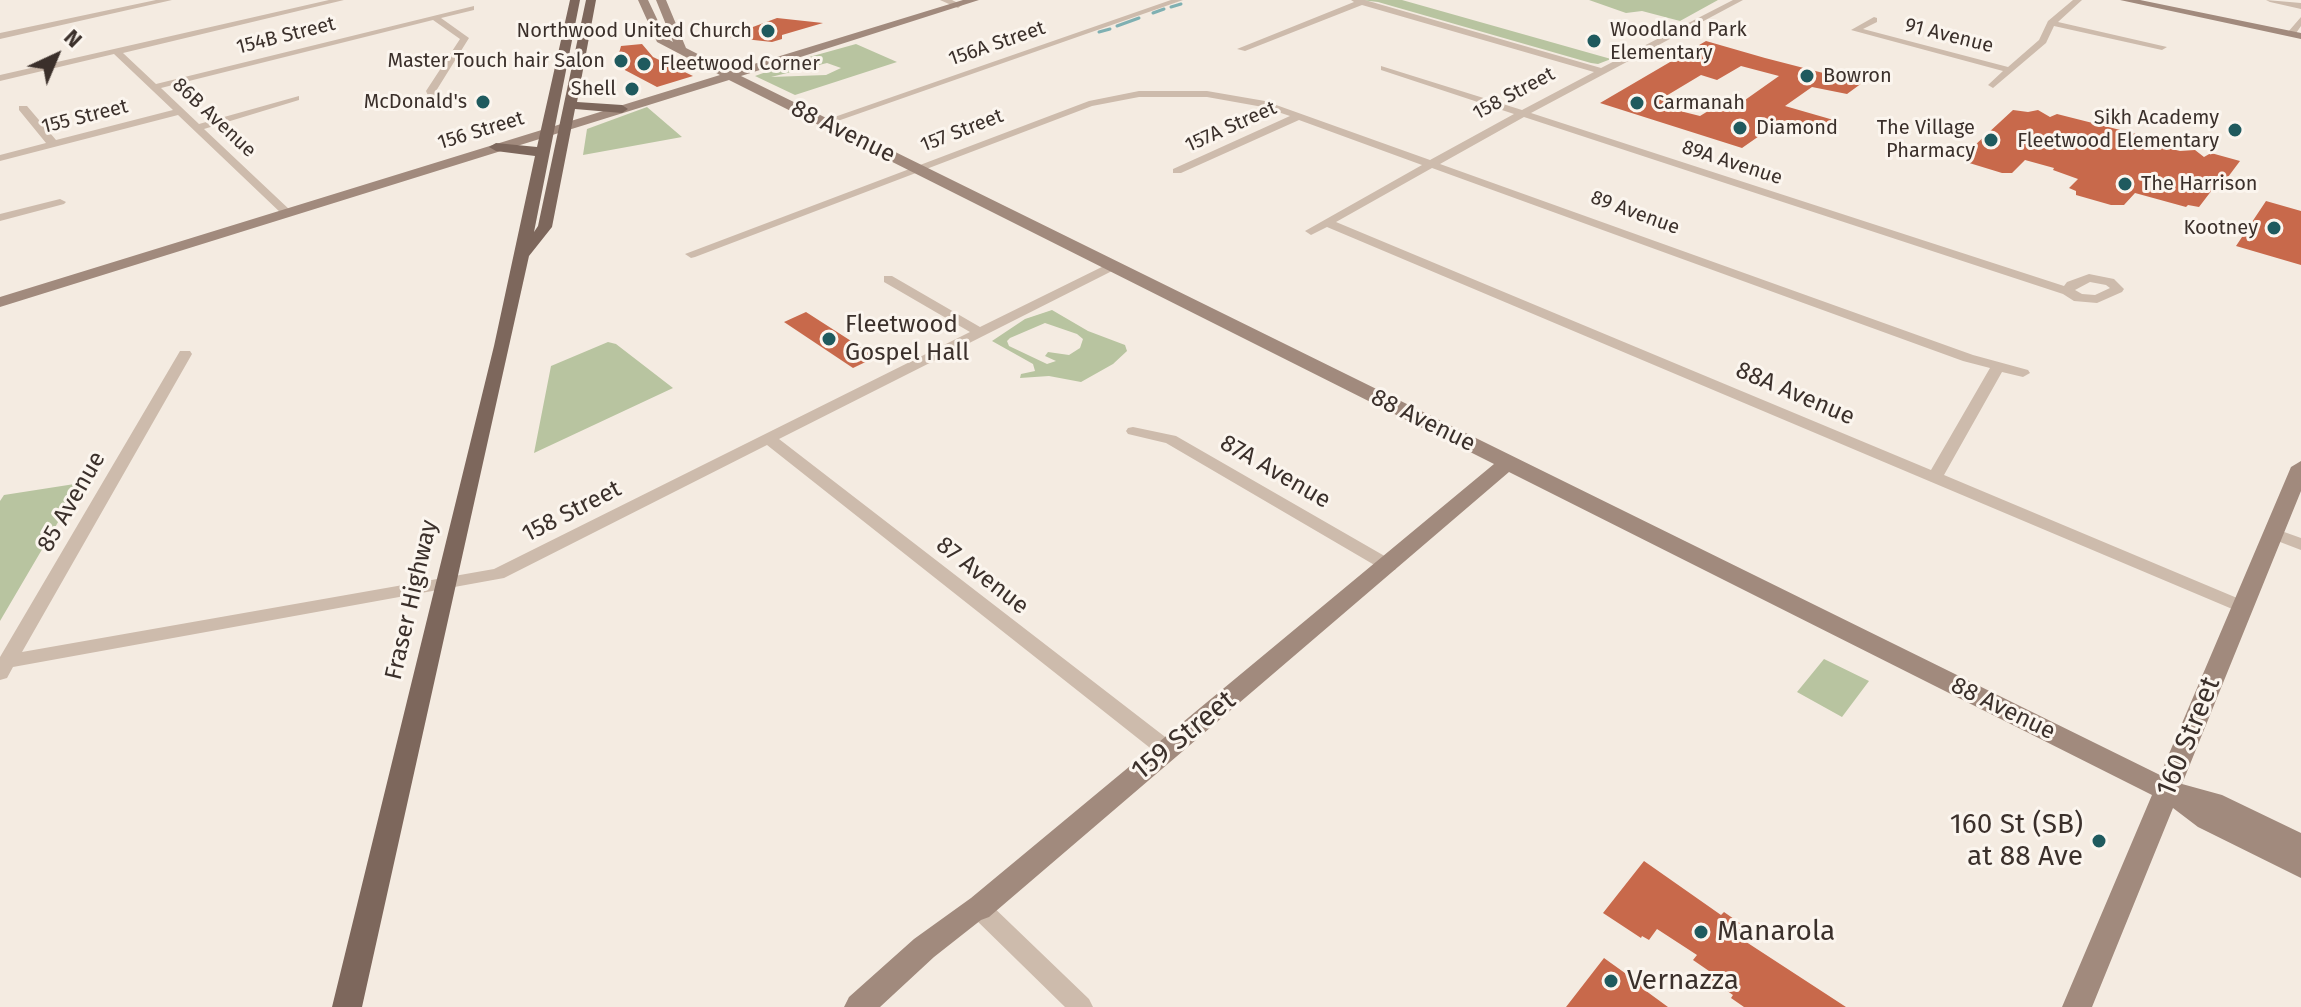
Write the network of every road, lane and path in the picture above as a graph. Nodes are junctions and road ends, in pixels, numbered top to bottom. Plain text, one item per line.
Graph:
1 (168, 0) edge
2 (340, 0) edge
3 (575, 0) edge
4 (591, 0) edge
5 (643, 0) edge
6 (661, 0) edge
7 (944, 0) edge
8 (974, 0) edge
9 (1179, 0) edge
10 (1739, 0) edge
11 (2078, 0) edge
12 (2125, 0) edge
13 (2270, 0) edge
14 (1359, 1) edge
15 (958, 5) junction
16 (2300, 6) edge
17 (471, 8) dead end
18 (435, 18) junction
19 (1874, 20) dead end
20 (2301, 20) edge
21 (2051, 23) junction
22 (2296, 35) edge
23 (0, 36) edge
24 (2162, 47) dead end
25 (680, 49) junction
26 (1242, 49) dead end
27 (116, 51) junction
28 (1384, 68) dead end
29 (2009, 70) junction
30 (1604, 72) junction
31 (729, 75) junction
32 (0, 78) edge
33 (1993, 85) dead end
34 (155, 87) junction
35 (1232, 97) joint
36 (296, 98) dead end
37 (433, 98) dead end
38 (570, 105) junction
39 (23, 108) dead end
40 (622, 109) junction
41 (178, 112) junction
42 (1523, 113) junction
43 (1299, 116) junction
44 (825, 122) junction
45 (566, 126) junction
46 (199, 127) junction
47 (549, 131) junction
48 (53, 144) junction
49 (496, 147) junction
50 (0, 158) edge
51 (543, 158) junction
52 (1434, 163) junction
53 (916, 168) junction
54 (1177, 171) dead end
55 (60, 202) dead end
56 (287, 213) junction
57 (0, 218) edge
58 (1328, 223) junction
59 (1311, 231) dead end
60 (691, 254) dead end
61 (521, 256) junction
62 (1112, 266) junction
63 (888, 279) dead end
64 (2068, 291) dead end
65 (0, 302) edge
66 (980, 332) junction
67 (185, 354) dead end
68 (1997, 368) junction
69 (2023, 373) dead end
70 (1133, 431) dead end
71 (769, 439) junction
72 (1508, 463) junction
73 (2301, 467) edge
74 (1934, 479) junction
75 (2273, 533) junction
76 (2301, 544) edge
77 (1389, 566) junction
78 (445, 585) junction
79 (2243, 607) junction
80 (4, 667) edge
81 (1166, 749) junction
82 (2167, 790) junction
83 (2301, 846) edge
84 (2301, 866) edge
85 (979, 908) junction
86 (359, 956) junction
87 (347, 1007) edge
88 (361, 1007) edge
89 (859, 1007) edge
90 (1081, 1007) edge
91 (2077, 1007) edge

1 - 23 street
2 - 27 street
3 - 47 main road, Fraser Highway
4 - 38 main road, Fraser Highway
5 - 25 main road, 88 Avenue
6 - 25 main road
7 - 15 street
8 - 15 main road, 156 Street
9 - 44 street, 156A Street
10 - 30 street, 158 Street
11 - 21 street
12 - 22 main road
13 - 16 street
14 - 26 street
14 - 30 street
15 - 31 main road, 156 Street
17 - 18 street, 154B Street
18 - 34 street, 154B Street
18 - 37 street
19 - 29 street, 91 Avenue
20 - 22 street
21 - 24 street
21 - 29 street
25 - 31 main road, 88 Avenue
27 - 32 street
27 - 34 street, 86B Avenue
28 - 42 street, 89A Avenue
29 - 33 street
30 - 42 street, 158 Street
31 - 40 main road, 156 Street
31 - 44 main road, 88 Avenue
34 - 41 street, 86B Avenue
35 - 43 street, 89 Avenue
35 - 53 street, 157 Street
36 - 46 street
38 - 40 main road
38 - 45 main road, Fraser Highway
39 - 48 street
40 - 45 main road, 156 Street
41 - 46 street, 86B Avenue
41 - 48 street, 155 Street
42 - 52 street, 158 Street
42 - 64 street, 89A Avenue
43 - 52 street, 89 Avenue
43 - 54 street, 157A Street
44 - 53 main road, 88 Avenue
45 - 47 main road, 156 Street
45 - 61 main road, Fraser Highway
46 - 56 street, 86B Avenue
47 - 49 main road, 156 Street
47 - 51 main road, Fraser Highway
48 - 50 street, 155 Street
49 - 51 main road
49 - 56 main road, 156 Street
51 - 61 main road, Fraser Highway
52 - 58 street, 158 Street
52 - 68 street, 89 Avenue
53 - 60 street, 157 Street
53 - 62 main road, 88 Avenue
55 - 57 street
56 - 65 main road, 156 Street
58 - 59 street, 158 Street
58 - 74 street, 88A Avenue
61 - 78 main road, Fraser Highway
62 - 66 street, 158 Street
62 - 72 main road, 88 Avenue
63 - 66 street
66 - 71 street, 158 Street
67 - 80 street, 85 Avenue
68 - 69 street, 89 Avenue
68 - 74 street
70 - 77 street, 87A Avenue
71 - 78 street, 158 Street
71 - 81 street, 87 Avenue
72 - 77 main road, 159 Street
72 - 82 main road, 88 Avenue
73 - 75 main road, 160 Street
74 - 79 street, 88A Avenue
75 - 76 street
75 - 79 main road, 160 Street
77 - 81 main road, 159 Street
78 - 80 street, 158 Street
78 - 86 main road, Fraser Highway
79 - 82 main road, 160 Street
81 - 85 main road, 159 Street
82 - 83 main road, 88 Avenue
82 - 84 main road, 88 Avenue
82 - 91 main road, 160 Street
85 - 89 main road, 159 Street
85 - 90 street
86 - 87 main road, Fraser Highway
86 - 88 main road, Fraser Highway

